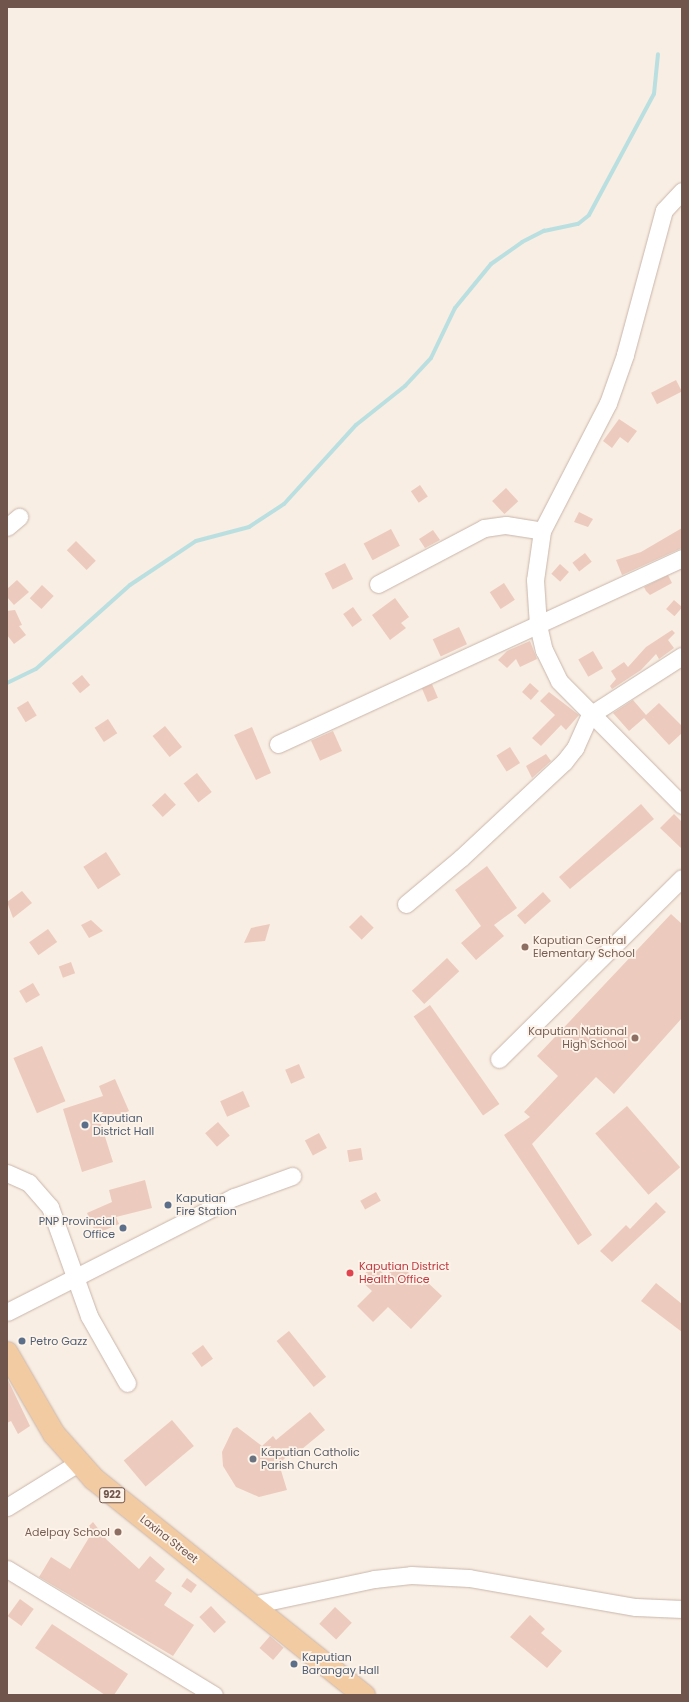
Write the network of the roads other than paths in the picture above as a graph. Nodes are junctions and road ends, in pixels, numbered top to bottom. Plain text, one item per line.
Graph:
1 (682, 191) edge
2 (542, 531) junction
3 (682, 558) edge
4 (378, 584) dead end
5 (538, 625) junction
6 (682, 656) edge
7 (590, 715) junction
8 (278, 744) dead end
9 (682, 805) edge
10 (682, 878) edge
11 (406, 904) dead end
12 (498, 1059) dead end
13 (7, 1173) edge
14 (292, 1176) dead end
15 (74, 1278) junction
16 (7, 1312) edge
17 (7, 1353) edge
18 (127, 1383) dead end
19 (78, 1463) junction
20 (7, 1507) edge
21 (7, 1569) edge
22 (252, 1605) junction
23 (682, 1610) edge
24 (214, 1695) edge
25 (364, 1695) edge

1 - 2 street
2 - 4 street
2 - 5 street
3 - 5 street
5 - 7 street
5 - 8 street
6 - 7 street
7 - 9 street
7 - 11 street
10 - 12 street
13 - 15 street
14 - 15 street
15 - 16 street
15 - 18 street
17 - 19 main road, Laxina Street / 922
19 - 20 street
19 - 22 main road, Laxina Street / 922
21 - 24 street
22 - 23 street
22 - 25 main road, Laxina Street

